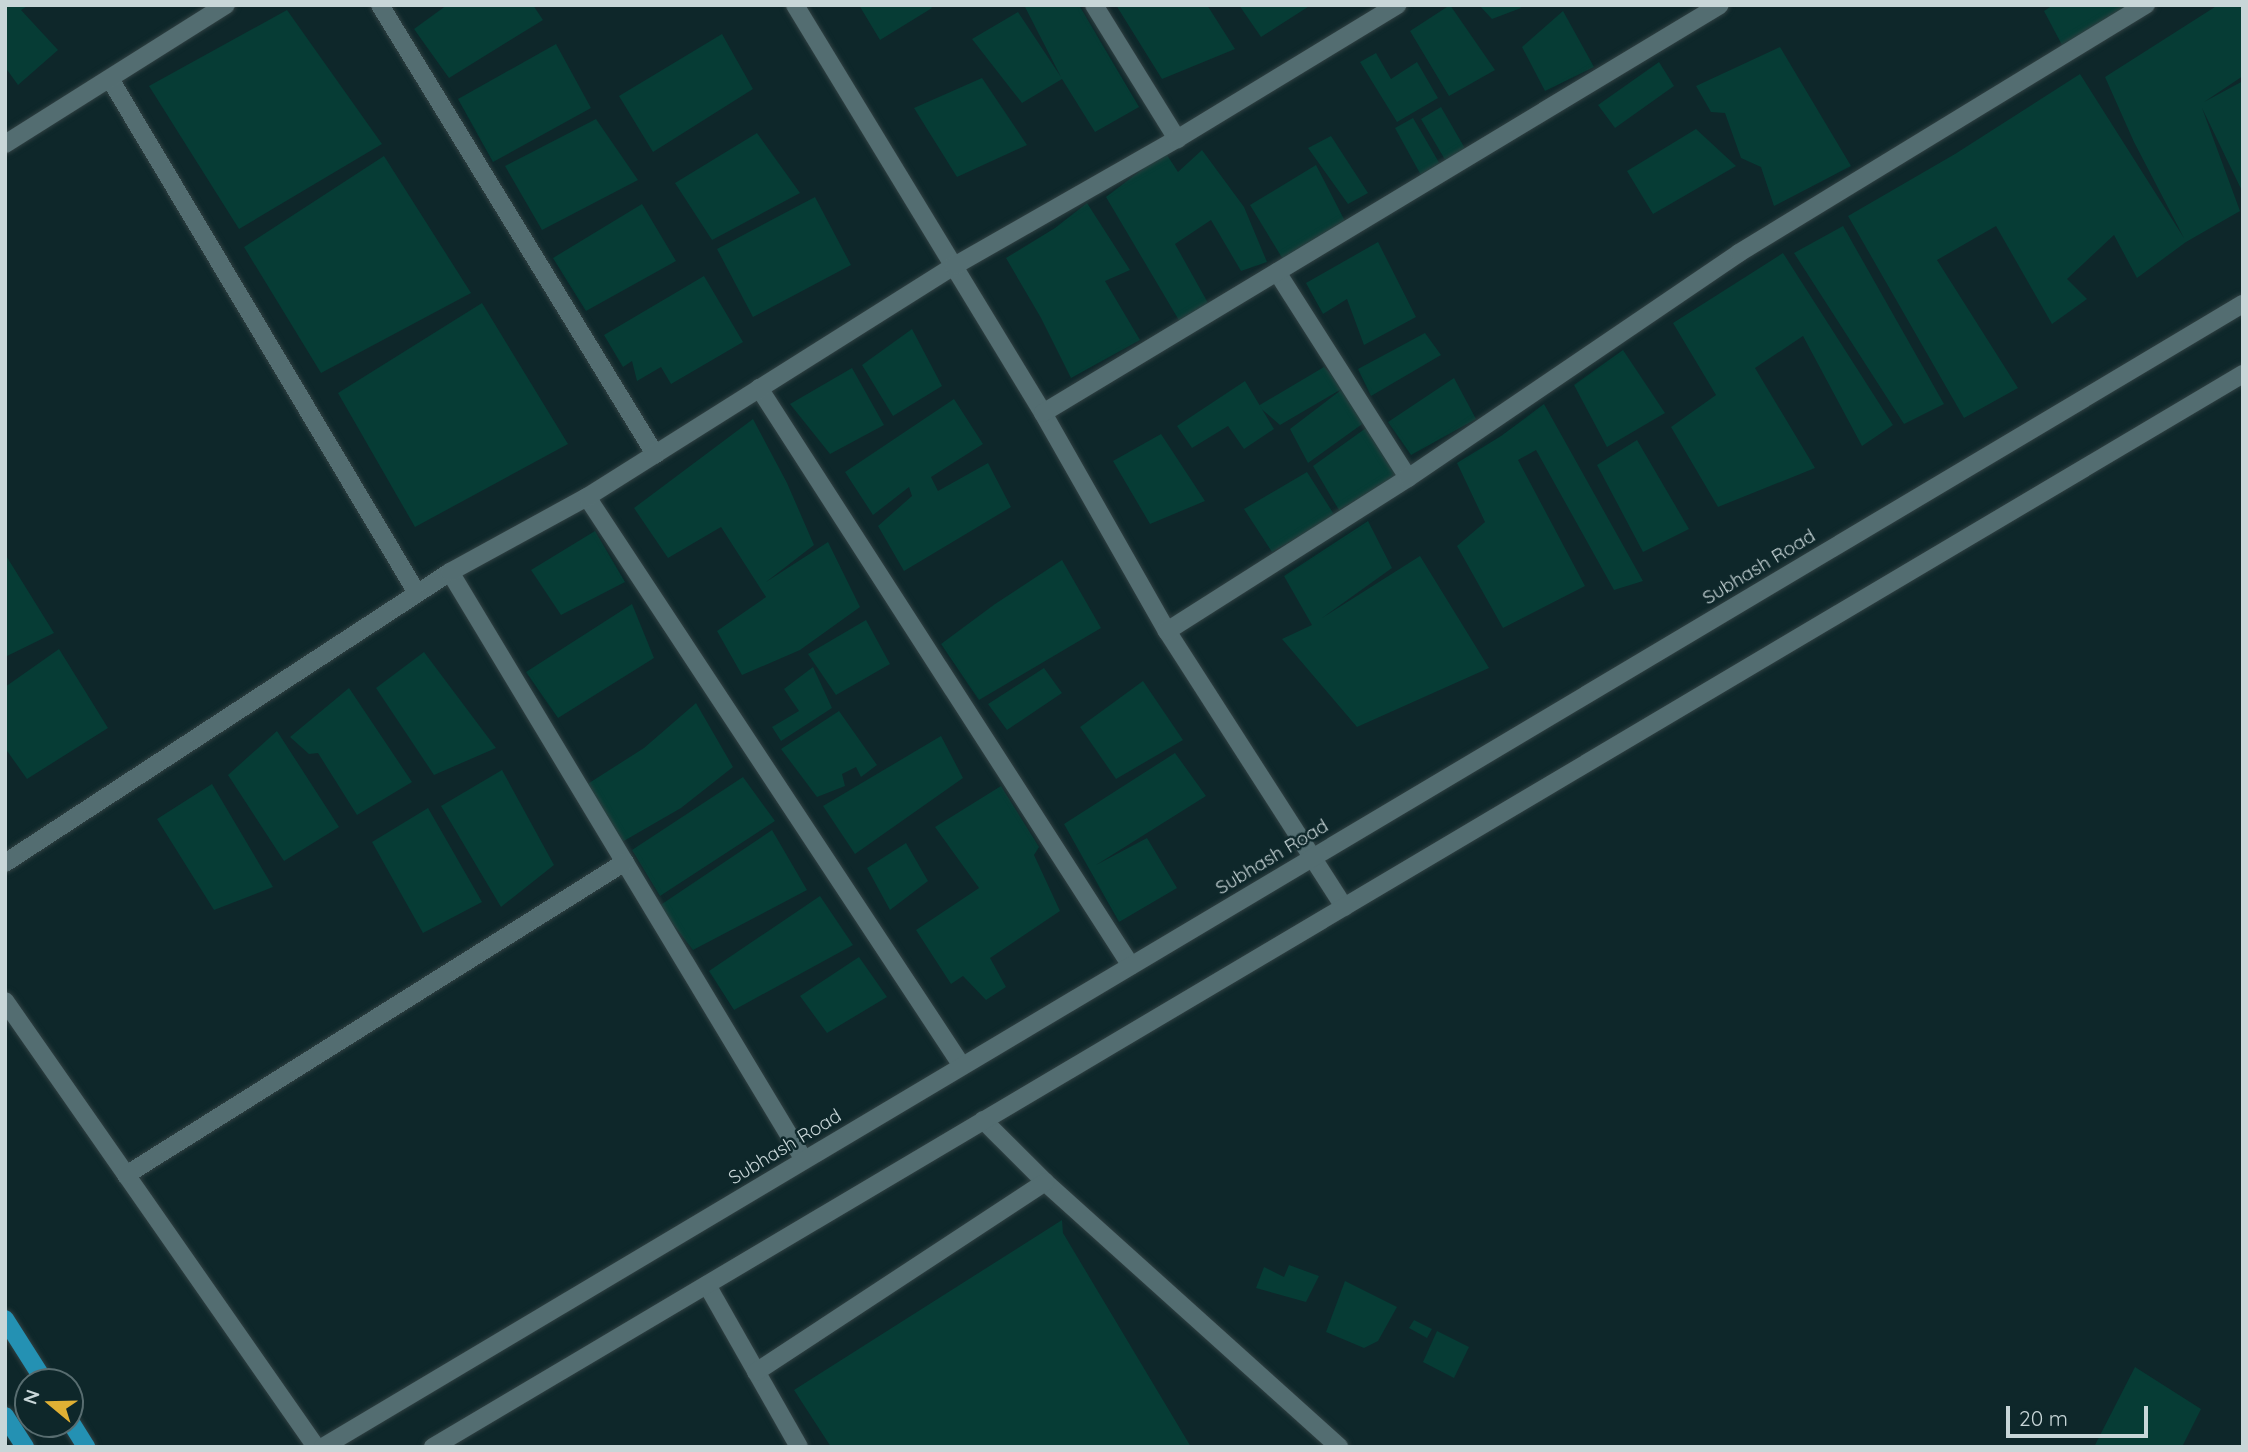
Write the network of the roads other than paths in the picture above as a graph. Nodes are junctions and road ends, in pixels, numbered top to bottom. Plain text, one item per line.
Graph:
1 (226, 5) edge
2 (380, 5) edge
3 (795, 5) edge
4 (1094, 5) edge
5 (1397, 5) edge
6 (1720, 5) edge
7 (2146, 5) edge
8 (110, 79) junction
9 (1177, 139) junction
10 (5, 144) edge
11 (954, 266) junction
12 (1277, 272) junction
13 (2243, 303) edge
14 (2243, 374) edge
15 (759, 388) junction
16 (1043, 413) junction
17 (655, 454) junction
18 (1408, 478) junction
19 (587, 497) junction
20 (450, 572) junction
21 (416, 593) junction
22 (1167, 631) junction
23 (1314, 857) junction
24 (625, 862) junction
25 (5, 863) edge
26 (1344, 907) junction
27 (1131, 966) junction
28 (5, 1001) edge
29 (962, 1066) junction
30 (984, 1120) junction
31 (804, 1160) junction
32 (126, 1175) junction
33 (1045, 1182) junction
34 (706, 1284) junction
35 (5, 1319) edge
36 (36, 1368) edge
37 (756, 1372) junction
38 (5, 1416) edge
39 (25, 1447) edge
40 (316, 1447) edge
41 (323, 1447) edge
42 (433, 1447) edge
43 (799, 1447) edge
44 (1339, 1447) edge

1 - 8 street
2 - 17 street
3 - 11 street
4 - 9 street
5 - 9 street
6 - 12 street
7 - 18 street
8 - 10 street
8 - 21 street
9 - 11 street
11 - 15 street
11 - 16 street
12 - 16 street
12 - 18 street
13 - 23 street, Subhash Road
14 - 26 street
15 - 17 street
15 - 27 street
16 - 22 street
17 - 19 street
18 - 22 street
19 - 20 street
19 - 29 street
20 - 21 street
20 - 24 street
21 - 25 street
22 - 23 street
23 - 26 street
23 - 27 street, Subhash Road
24 - 31 street
24 - 32 street
26 - 30 street
27 - 29 street, Subhash Road
28 - 32 street
29 - 31 street, Subhash Road
30 - 33 street
30 - 34 street
31 - 41 street, Subhash Road
32 - 40 street
33 - 37 street
33 - 44 street
34 - 37 street
34 - 42 street
35 - 36 main road
37 - 43 street
38 - 39 main road

